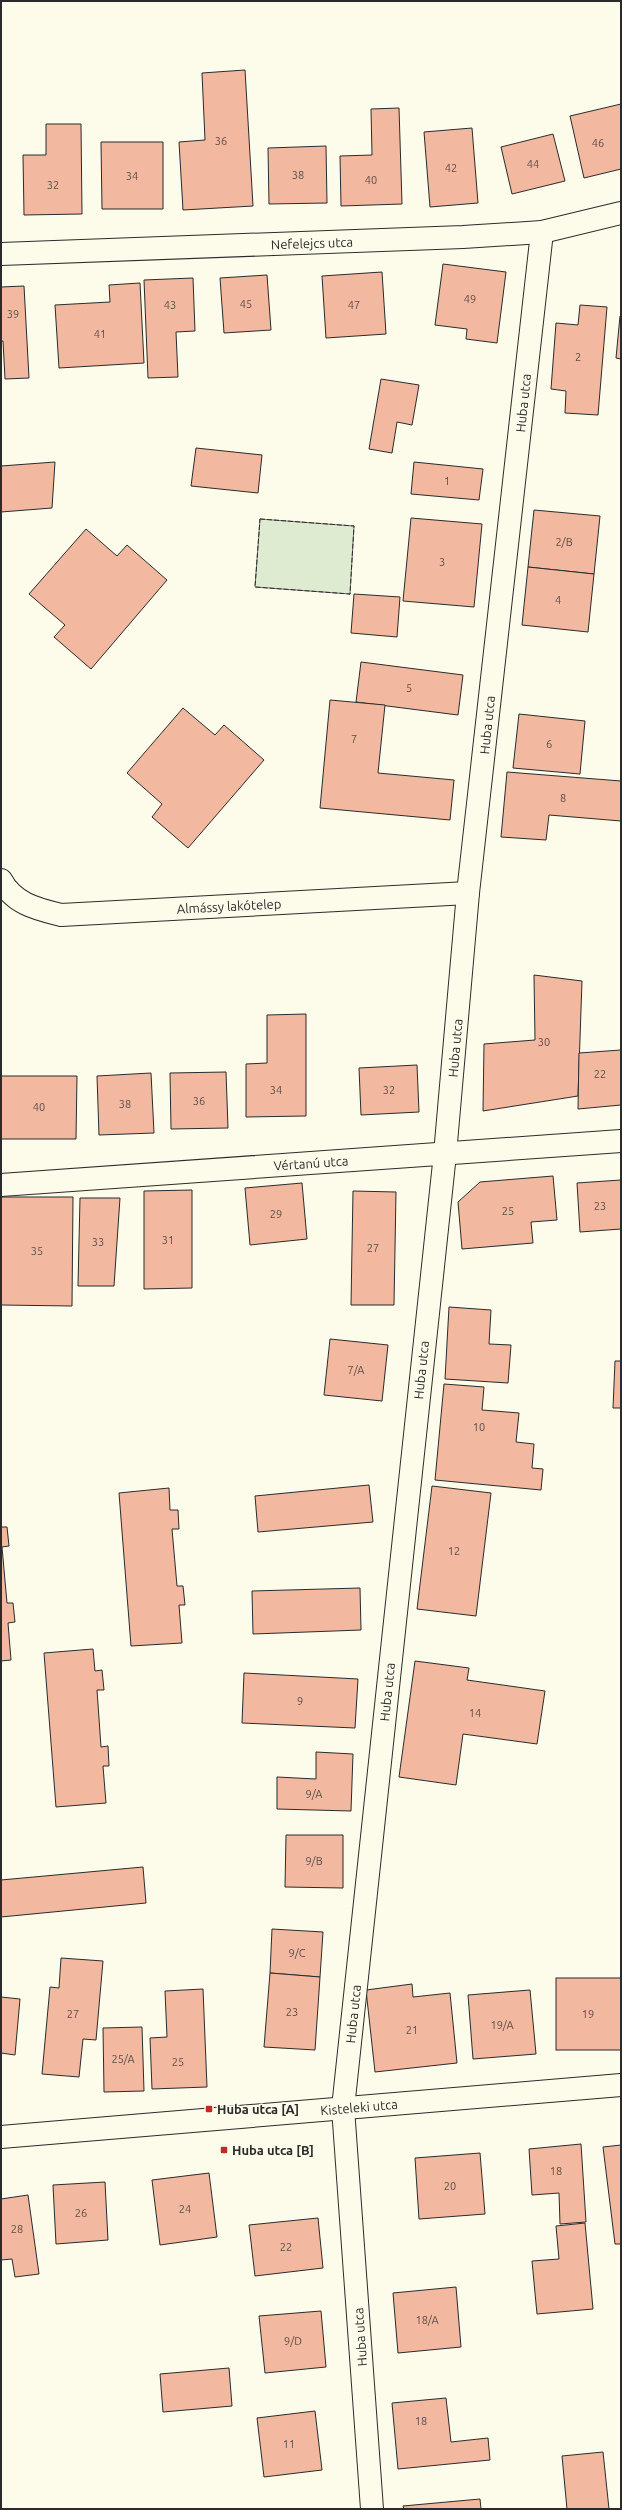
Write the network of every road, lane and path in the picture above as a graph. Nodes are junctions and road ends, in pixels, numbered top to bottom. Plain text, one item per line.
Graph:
1 (621, 214) edge
2 (542, 232) junction
3 (1, 254) edge
4 (1, 880) edge
5 (468, 893) junction
6 (621, 1141) edge
7 (445, 1154) junction
8 (1, 1185) edge
9 (621, 2085) edge
10 (343, 2108) junction
11 (1, 2137) edge
12 (372, 2509) edge

1 - 2 street, Nefelejcs utca
2 - 3 street, Nefelejcs utca
2 - 5 street, Huba utca
4 - 5 street, Almássy lakótelep
5 - 7 street, Huba utca
6 - 7 street, Vértanú utca
7 - 8 street, Vértanú utca
7 - 10 street, Huba utca
9 - 10 street, Kisteleki utca
10 - 11 street, Kisteleki utca
10 - 12 street, Huba utca

